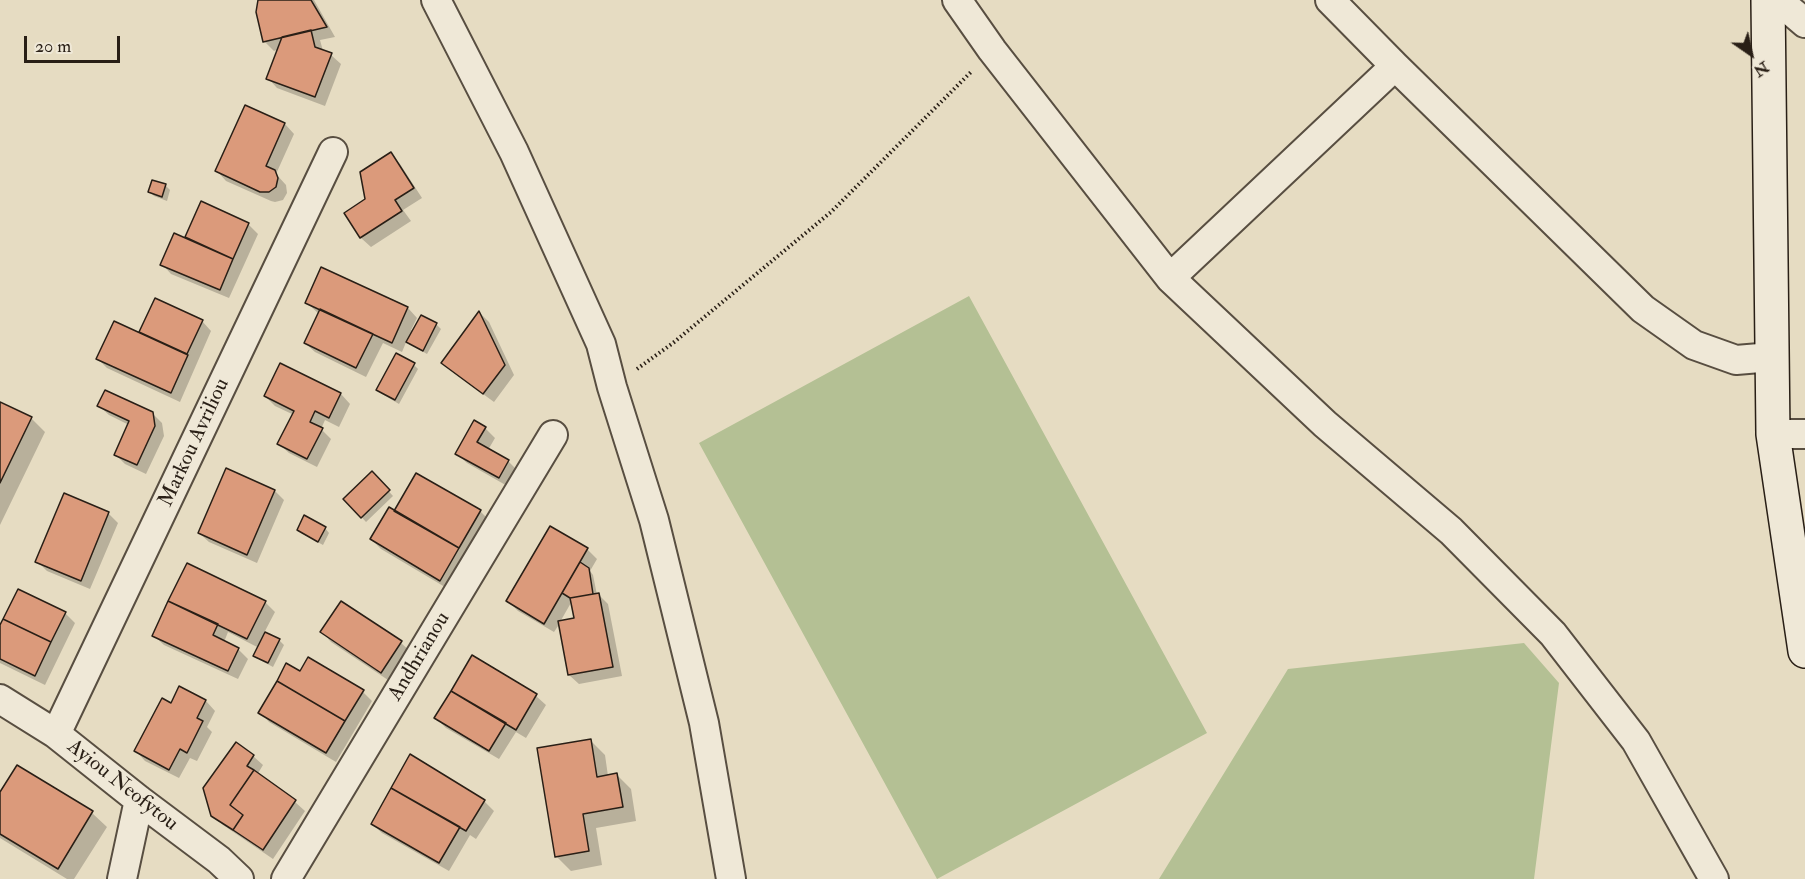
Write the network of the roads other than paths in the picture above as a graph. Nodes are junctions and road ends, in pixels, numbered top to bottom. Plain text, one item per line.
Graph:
1 (436, 0) edge
2 (957, 0) edge
3 (1330, 0) edge
4 (1768, 0) edge
5 (1778, 0) edge
6 (1805, 23) edge
7 (1395, 66) junction
8 (333, 152) dead end
9 (1170, 278) junction
10 (1772, 357) junction
11 (1789, 434) edge
12 (553, 435) dead end
13 (1805, 651) edge
14 (0, 699) edge
15 (56, 734) junction
16 (139, 800) junction
17 (122, 879) edge
18 (239, 879) edge
19 (286, 879) edge
20 (731, 879) edge
21 (1714, 879) edge

1 - 20 street
2 - 9 street
3 - 7 street
4 - 10 main road
5 - 6 street
7 - 9 street
7 - 10 street
8 - 15 street, Markou Avriliou
9 - 21 street
10 - 11 main road
11 - 13 main road
12 - 19 street, Andhrianou
14 - 15 street, Ayiou Neofytou
15 - 16 street, Ayiou Neofytou
16 - 17 street
16 - 18 street, Ayiou Neofytou

